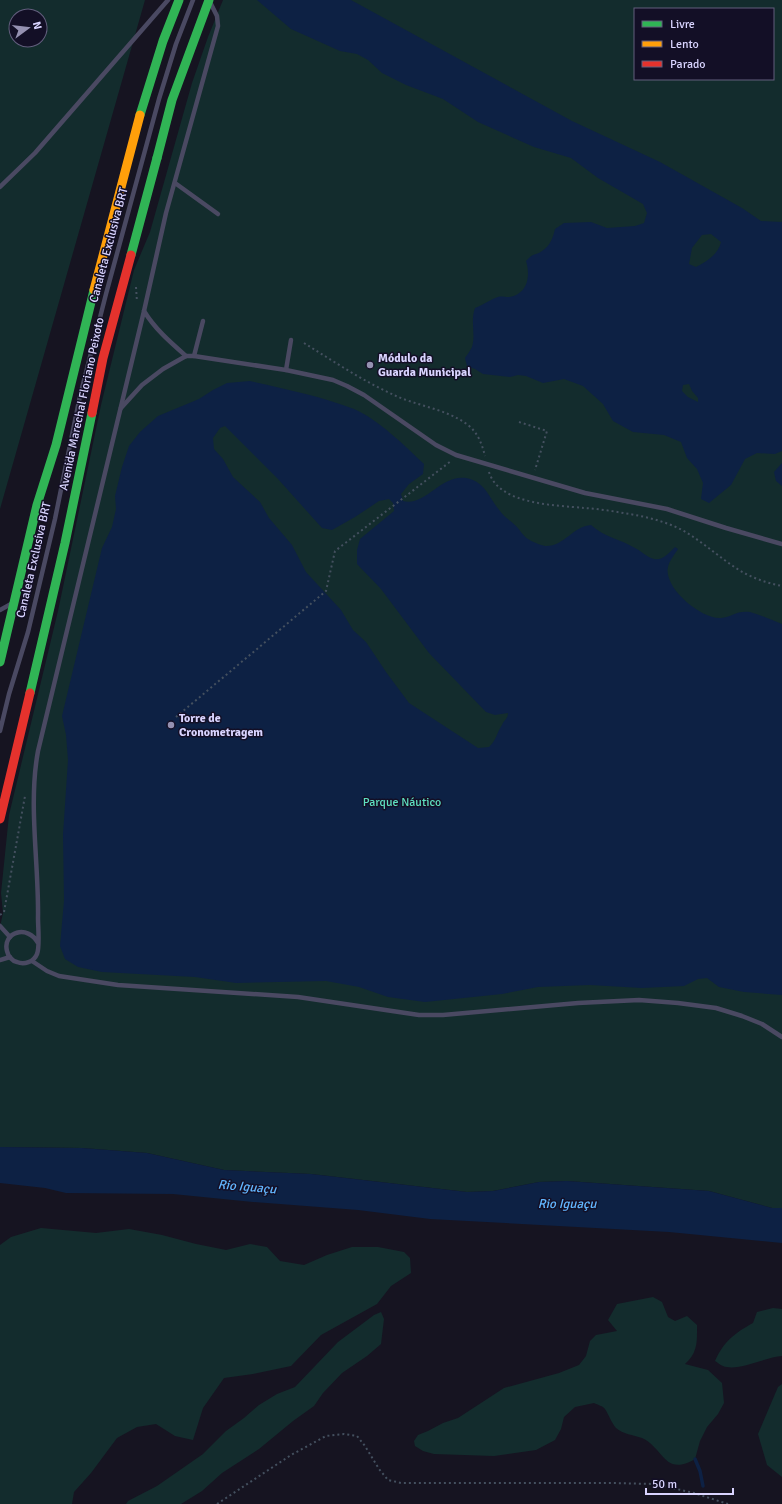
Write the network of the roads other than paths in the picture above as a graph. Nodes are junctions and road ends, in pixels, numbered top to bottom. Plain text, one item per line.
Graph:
1 (168, 0) edge
2 (179, 0) edge
3 (193, 0) edge
4 (208, 0) edge
5 (176, 183) junction
6 (0, 187) edge
7 (218, 214) dead end
8 (144, 311) junction
9 (203, 321) dead end
10 (291, 340) dead end
11 (186, 356) junction
12 (194, 356) junction
13 (286, 370) junction
14 (120, 410) junction
15 (782, 544) edge
16 (14, 602) junction
17 (0, 610) edge
18 (0, 662) edge
19 (0, 731) edge
20 (0, 819) edge
21 (0, 926) edge
22 (10, 937) junction
23 (38, 943) junction
24 (10, 957) junction
25 (0, 960) edge
26 (32, 961) junction
27 (782, 1037) edge

1 - 6 lane
2 - 16 main road, Avenida Marechal Floriano Peixoto
3 - 19 lane, Canaleta Exclusiva BRT
4 - 5 lane
4 - 20 main road, Avenida Marechal Floriano Peixoto, bridge
5 - 7 lane
5 - 8 lane
8 - 11 lane
8 - 14 lane
9 - 12 lane
10 - 13 lane
11 - 12 lane
11 - 14 lane
12 - 13 lane
13 - 15 lane
14 - 23 lane
16 - 17 lane
16 - 18 main road, Avenida Marechal Floriano Peixoto
21 - 22 lane
22 - 23 lane
22 - 24 lane
23 - 26 lane
24 - 25 lane
24 - 26 lane
26 - 27 lane

